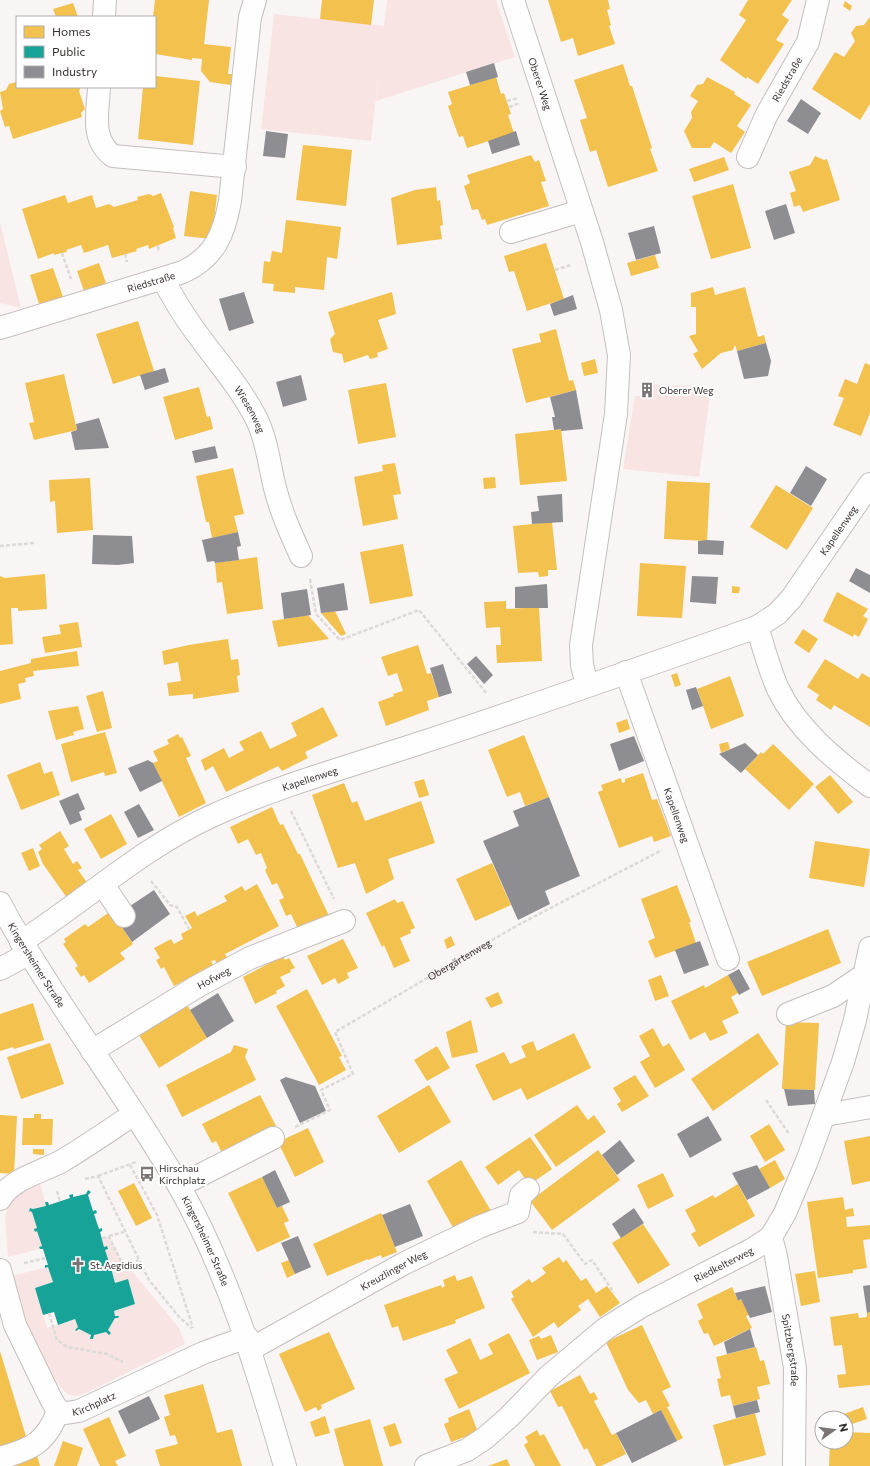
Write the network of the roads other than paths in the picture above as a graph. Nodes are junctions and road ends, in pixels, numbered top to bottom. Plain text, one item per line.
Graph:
1 (105, 0) edge
2 (255, 0) edge
3 (513, 0) edge
4 (818, 0) edge
5 (104, 16) edge
6 (99, 88) edge
7 (748, 158) dead end
8 (235, 167) junction
9 (581, 211) junction
10 (511, 232) dead end
11 (163, 279) junction
12 (0, 328) edge
13 (870, 484) edge
14 (301, 556) road end
15 (757, 627) junction
16 (626, 672) junction
17 (587, 686) junction
18 (870, 786) edge
19 (103, 885) junction
20 (3, 909) edge
21 (124, 916) dead end
22 (344, 921) road end
23 (25, 948) junction
24 (870, 948) edge
25 (728, 959) dead end
26 (0, 969) edge
27 (868, 972) edge
28 (788, 1014) dead end
29 (92, 1051) junction
30 (870, 1107) edge
31 (134, 1114) junction
32 (825, 1115) junction
33 (273, 1138) dead end
34 (179, 1186) junction
35 (528, 1190) dead end
36 (0, 1199) edge
37 (771, 1237) junction
38 (0, 1270) edge
39 (249, 1343) junction
40 (58, 1411) junction
41 (0, 1458) edge
42 (285, 1466) edge
43 (426, 1466) edge
44 (794, 1466) edge

1 - 5 street
2 - 8 street, Riedstraße
3 - 9 street, Oberer Weg
4 - 7 street, Riedstraße
6 - 8 street
8 - 11 street, Riedstraße
9 - 10 street
9 - 17 street, Oberer Weg
11 - 12 street, Riedstraße
11 - 14 street, Wiesenweg
13 - 15 street, Kapellenweg
15 - 16 street, Kapellenweg
15 - 18 street
16 - 17 street, Kapellenweg
16 - 25 street, Kapellenweg
17 - 19 street, Kapellenweg
19 - 21 street
19 - 23 street, Kapellenweg
20 - 23 street, Kingersheimer Straße
22 - 29 street, Hofweg
23 - 26 street, Kapellenweg
23 - 29 street, Kingersheimer Straße
24 - 27 street, Riedkelterweg
27 - 28 street
27 - 32 street, Riedkelterweg
29 - 31 street, Kingersheimer Straße
30 - 32 street
31 - 34 street, Kingersheimer Straße
31 - 36 street
32 - 37 street, Riedkelterweg
33 - 34 street
34 - 39 street, Kingersheimer Straße
35 - 39 street, Kreuzlinger Weg
37 - 43 street, Riedkelterweg
37 - 44 street, Spitzbergstraße
38 - 40 street, Kirchplatz
39 - 40 street, Kirchplatz
39 - 42 street, Kingersheimer Straße
40 - 41 street

